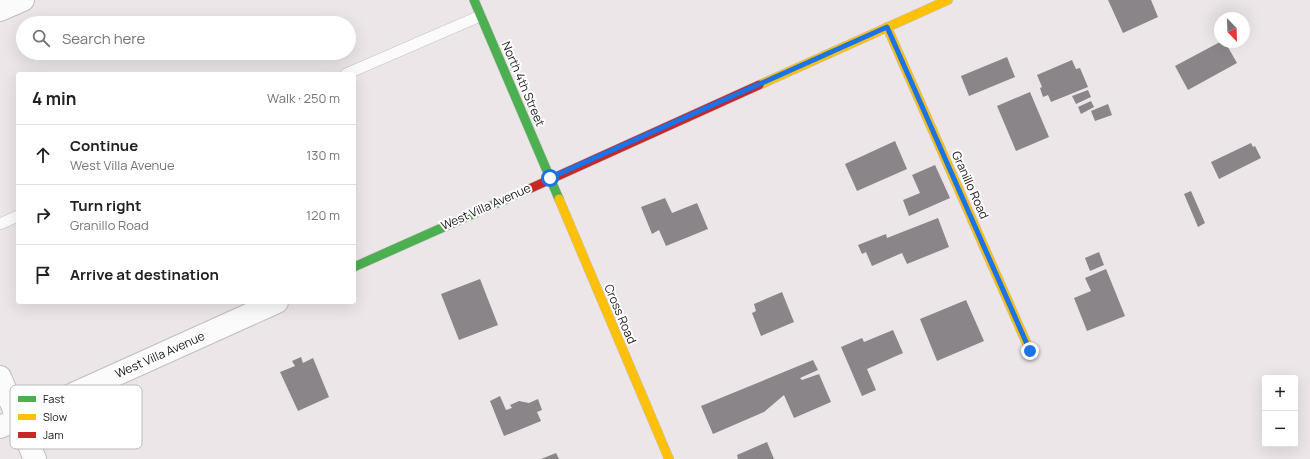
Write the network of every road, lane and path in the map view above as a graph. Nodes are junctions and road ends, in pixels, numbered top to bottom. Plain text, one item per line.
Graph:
1 (23, 0) edge
2 (474, 0) edge
3 (948, 0) edge
4 (0, 10) edge
5 (480, 16) junction
6 (887, 27) junction
7 (351, 72) edge
8 (550, 178) junction
9 (16, 217) edge
10 (0, 224) edge
11 (356, 266) edge
12 (273, 304) edge
13 (1030, 351) dead end
14 (0, 377) edge
15 (93, 385) edge
16 (9, 423) edge
17 (27, 449) edge
18 (34, 459) edge
19 (669, 459) edge

1 - 4 street
2 - 5 street, North 4th Street
3 - 6 street, West Villa Avenue
5 - 7 lane
5 - 8 street, North 4th Street
6 - 8 street, West Villa Avenue
6 - 13 street, Granillo Road
8 - 11 street, West Villa Avenue
8 - 19 street, Cross Road
9 - 10 lane
12 - 15 street, West Villa Avenue
14 - 16 street
17 - 18 street

